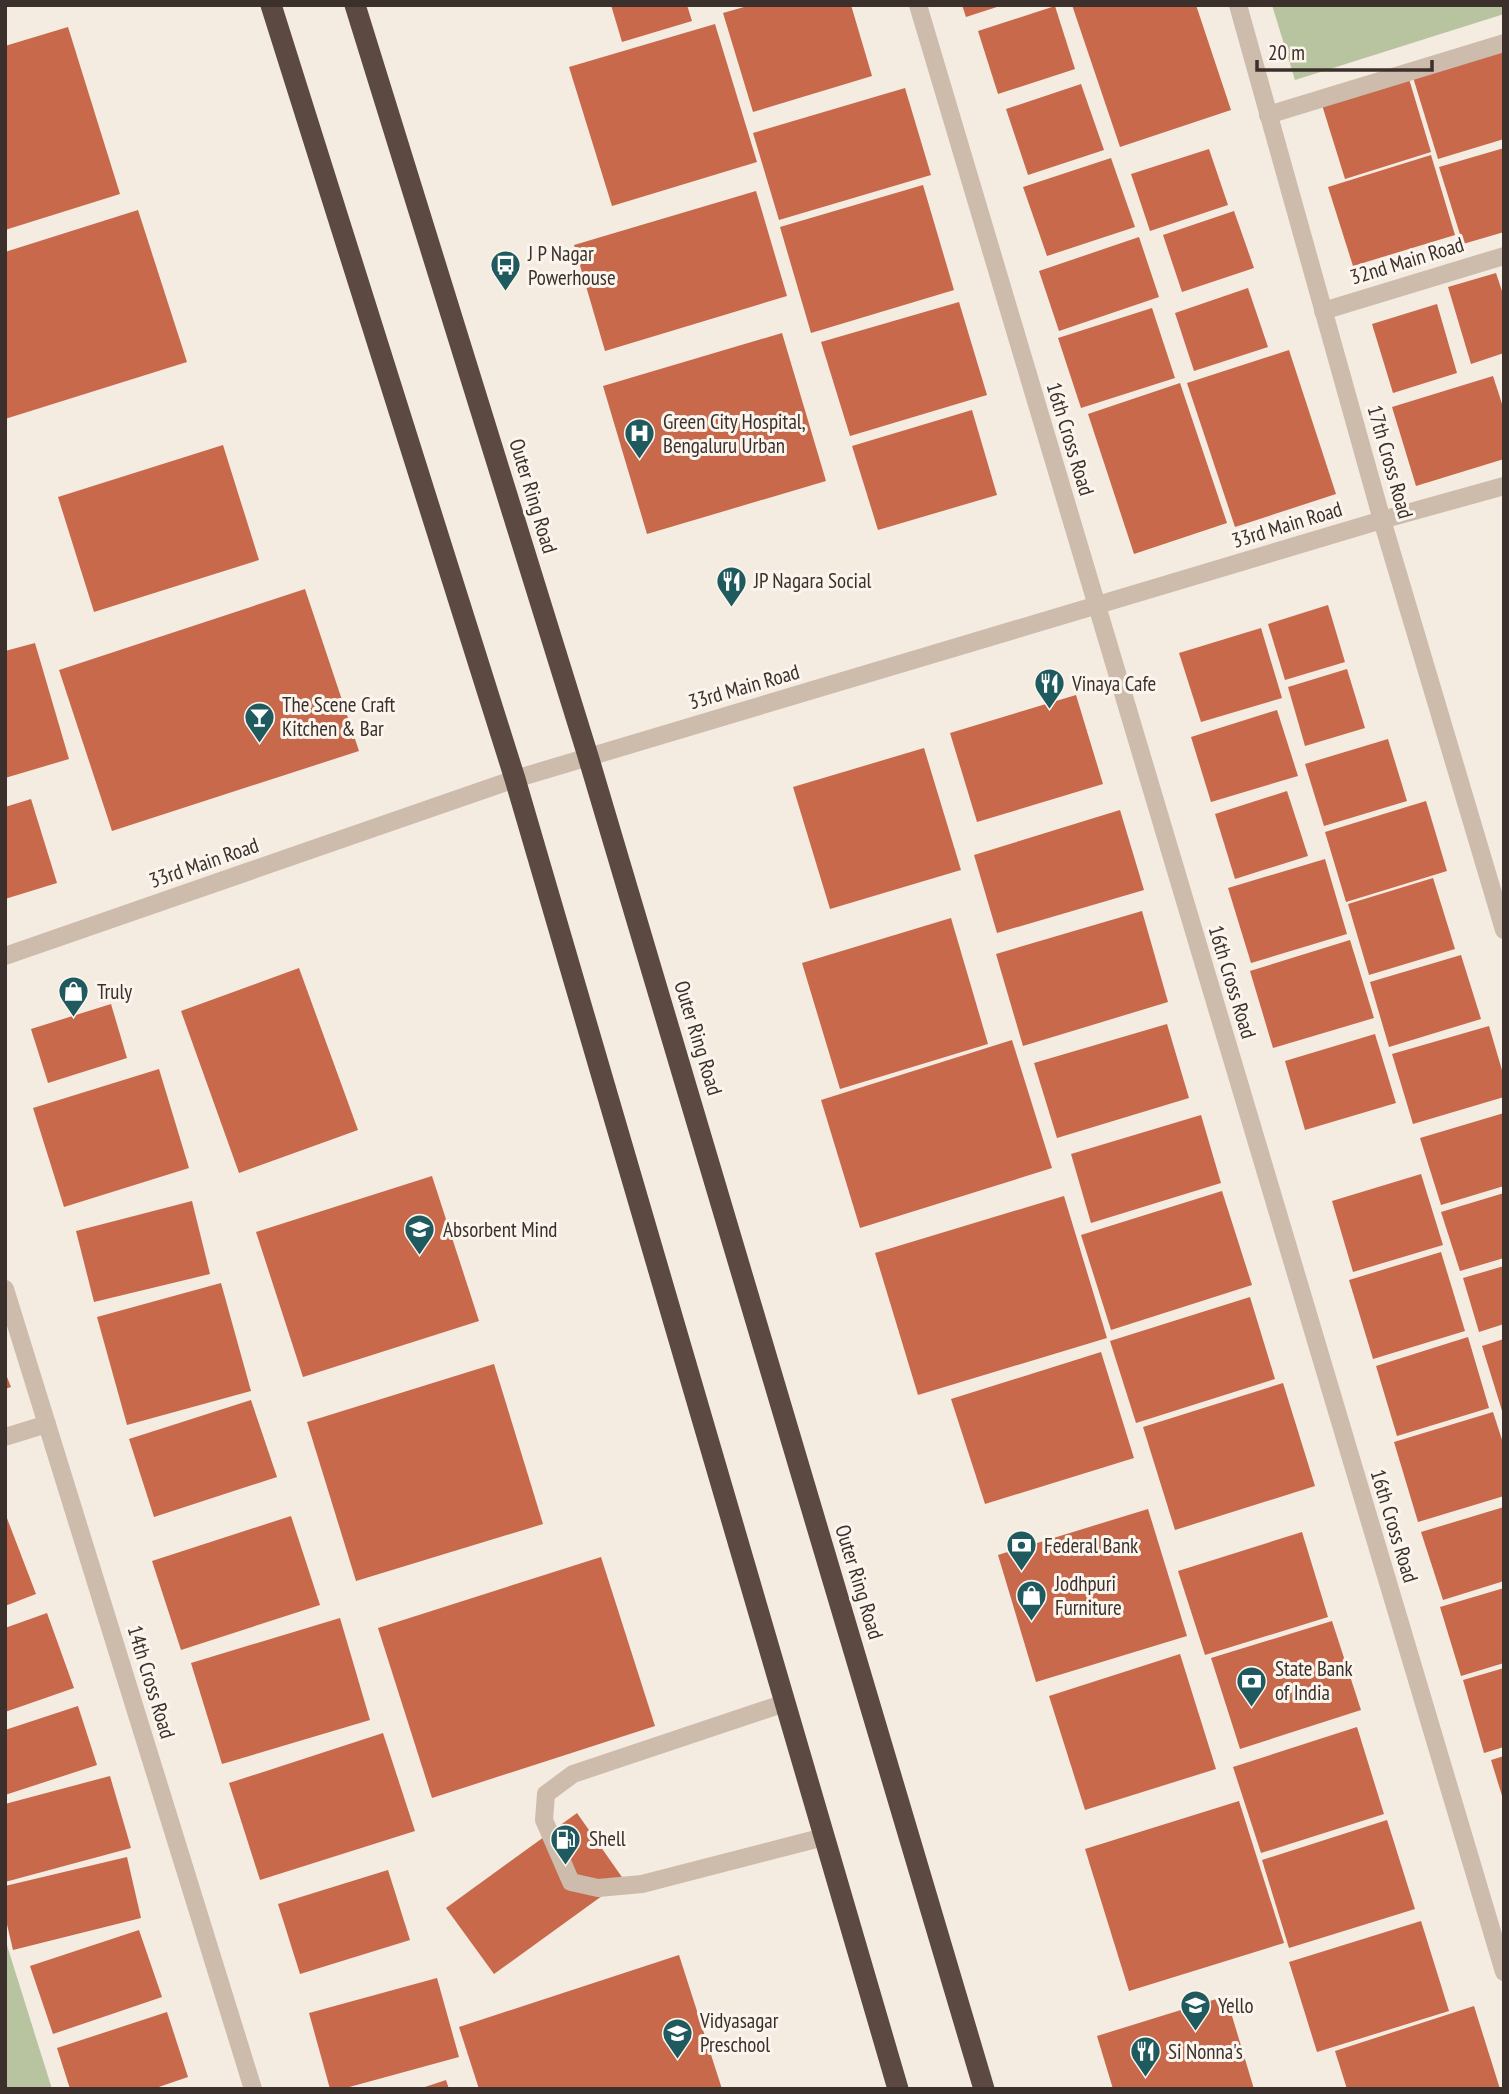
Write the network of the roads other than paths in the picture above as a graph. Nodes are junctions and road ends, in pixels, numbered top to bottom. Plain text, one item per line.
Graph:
1 (271, 5) edge
2 (355, 5) edge
3 (918, 5) edge
4 (1238, 5) edge
5 (1504, 43) edge
6 (1268, 115) junction
7 (1504, 256) edge
8 (1324, 311) junction
9 (1504, 486) edge
10 (1382, 520) junction
11 (1096, 606) junction
12 (588, 756) junction
13 (515, 779) junction
14 (1504, 930) edge
15 (5, 956) edge
16 (5, 1289) edge
17 (47, 1424) junction
18 (5, 1437) edge
19 (785, 1703) junction
20 (824, 1837) junction
21 (1504, 1972) edge
22 (253, 2089) edge
23 (898, 2089) edge
24 (984, 2089) edge

1 - 13 highway
2 - 12 highway, Outer Ring Road
3 - 11 street, 16th Cross Road
4 - 6 street, 17th Cross Road
5 - 6 street
6 - 8 street, 17th Cross Road
7 - 8 street, 32nd Main Road
8 - 10 street, 17th Cross Road
9 - 10 street, 33rd Main Road
10 - 11 street, 33rd Main Road
10 - 14 street, 17th Cross Road
11 - 12 street, 33rd Main Road
11 - 21 street, 16th Cross Road
12 - 13 street, 33rd Main Road
12 - 24 highway, Outer Ring Road
13 - 15 street, 33rd Main Road
13 - 19 highway
16 - 17 street, 14th Cross Road
17 - 18 street
17 - 22 street, 14th Cross Road
19 - 20 highway
19 - 20 street
20 - 23 highway

